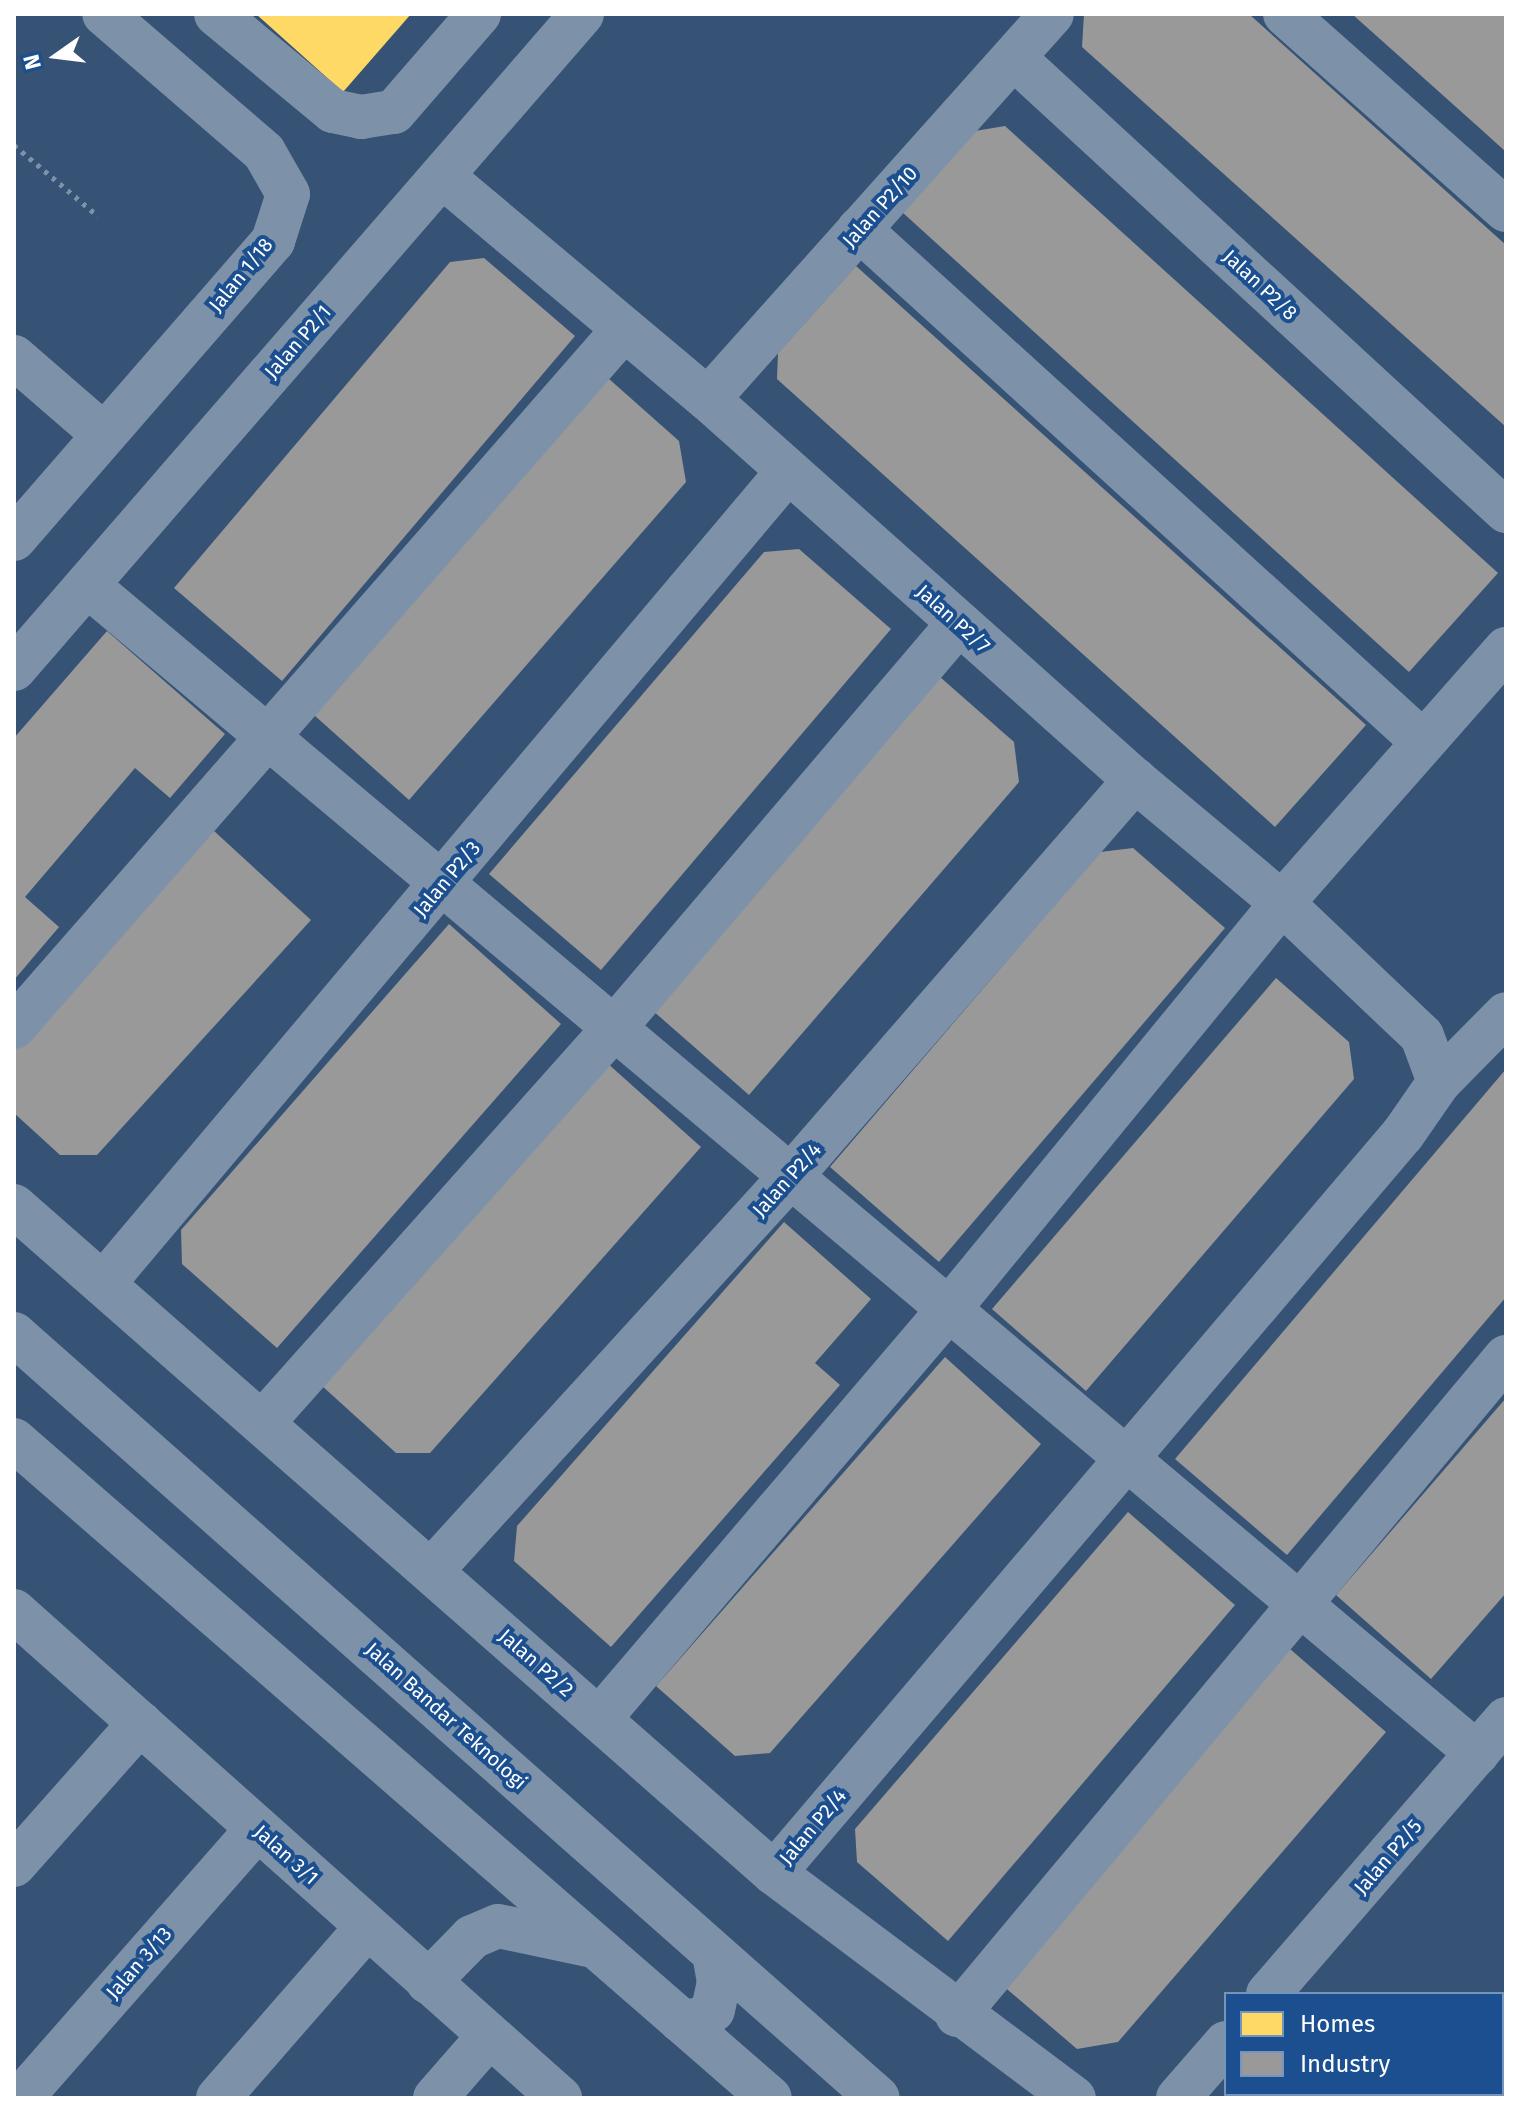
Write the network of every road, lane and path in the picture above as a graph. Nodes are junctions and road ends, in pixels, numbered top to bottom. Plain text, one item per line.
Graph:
1 (104, 14) edge
2 (216, 14) edge
3 (479, 14) edge
4 (582, 14) edge
5 (1052, 14) edge
6 (1285, 14) edge
7 (1014, 58) junction
8 (14, 145) edge
9 (442, 176) junction
10 (1506, 210) edge
11 (98, 216) dead end
12 (859, 229) junction
13 (623, 330) junction
14 (14, 357) edge
15 (708, 399) junction
16 (104, 435) junction
17 (788, 471) junction
18 (1506, 511) edge
19 (14, 539) edge
20 (87, 585) junction
21 (958, 624) junction
22 (1506, 649) edge
23 (14, 669) edge
24 (270, 737) junction
25 (1423, 742) junction
26 (1135, 780) junction
27 (444, 884) junction
28 (1282, 903) junction
29 (1506, 1014) edge
30 (14, 1027) edge
31 (615, 1027) junction
32 (1439, 1082) junction
33 (791, 1176) junction
34 (14, 1206) edge
35 (103, 1284) junction
36 (949, 1309) junction
37 (14, 1334) edge
38 (1506, 1357) edge
39 (263, 1422) junction
40 (14, 1440) edge
41 (1125, 1457) junction
42 (431, 1571) junction
43 (1302, 1606) junction
44 (18, 1624) edge
45 (599, 1719) junction
46 (1506, 1719) edge
47 (140, 1723) junction
48 (1477, 1753) junction
49 (257, 1829) junction
50 (14, 1865) edge
51 (774, 1873) junction
52 (367, 1927) junction
53 (598, 1948) junction
54 (714, 1954) junction
55 (428, 1982) junction
56 (1270, 1992) edge
57 (957, 2015) junction
58 (681, 2021) junction
59 (489, 2036) junction
60 (1224, 2045) edge
61 (21, 2098) edge
62 (218, 2098) edge
63 (435, 2098) edge
64 (560, 2098) edge
65 (770, 2098) edge
66 (878, 2098) edge
67 (1074, 2098) edge
68 (1178, 2098) edge

1 - 16 street, Jalan 1/18
2 - 3 street
4 - 9 street, Jalan P2/1
5 - 7 street, Jalan P2/10
6 - 10 street
7 - 12 street, Jalan P2/10
7 - 18 street, Jalan P2/8
8 - 11 path
9 - 13 street, Jalan P2/7
9 - 20 street, Jalan P2/1
12 - 15 street, Jalan P2/10
12 - 25 street
13 - 15 street, Jalan P2/7
13 - 24 street
14 - 16 street
15 - 17 street, Jalan P2/7
16 - 19 street, Jalan 1/18
17 - 21 street, Jalan P2/7
17 - 27 street, Jalan P2/3
20 - 23 street, Jalan P2/1
20 - 24 street
21 - 26 street, Jalan P2/7
21 - 31 street
22 - 25 street
24 - 27 street
24 - 30 street
25 - 28 street
26 - 28 street, Jalan P2/7
26 - 33 street, Jalan P2/4
27 - 31 street
27 - 35 street, Jalan P2/3
28 - 32 street, Jalan P2/7
28 - 36 street
29 - 32 street
31 - 33 street
31 - 39 street
32 - 41 street, Jalan P2/4
33 - 36 street
33 - 42 street, Jalan P2/4
34 - 35 street, Jalan P2/2
35 - 39 street, Jalan P2/2
36 - 41 street
36 - 45 street
37 - 54 street, Jalan Bandar Teknologi
38 - 43 street
39 - 42 street, Jalan P2/2
40 - 53 street
41 - 43 street
41 - 51 street, Jalan P2/4
42 - 45 street, Jalan P2/2
43 - 48 street
43 - 57 street
44 - 47 street, Jalan 3/1
45 - 51 street, Jalan P2/2
46 - 48 street, Jalan P2/5
47 - 49 street, Jalan 3/1
47 - 50 street
48 - 56 street, Jalan P2/5
49 - 52 street, Jalan 3/1
49 - 61 street, Jalan 3/13
51 - 57 street, Jalan P2/2
52 - 55 street, Jalan 3/1
52 - 62 street
53 - 55 street
53 - 58 street
54 - 58 street
54 - 66 street, Jalan Bandar Teknologi
55 - 59 street, Jalan 3/1
57 - 67 street, Jalan P2/2
58 - 65 street
59 - 63 street
59 - 64 street, Jalan 3/1
60 - 68 street

